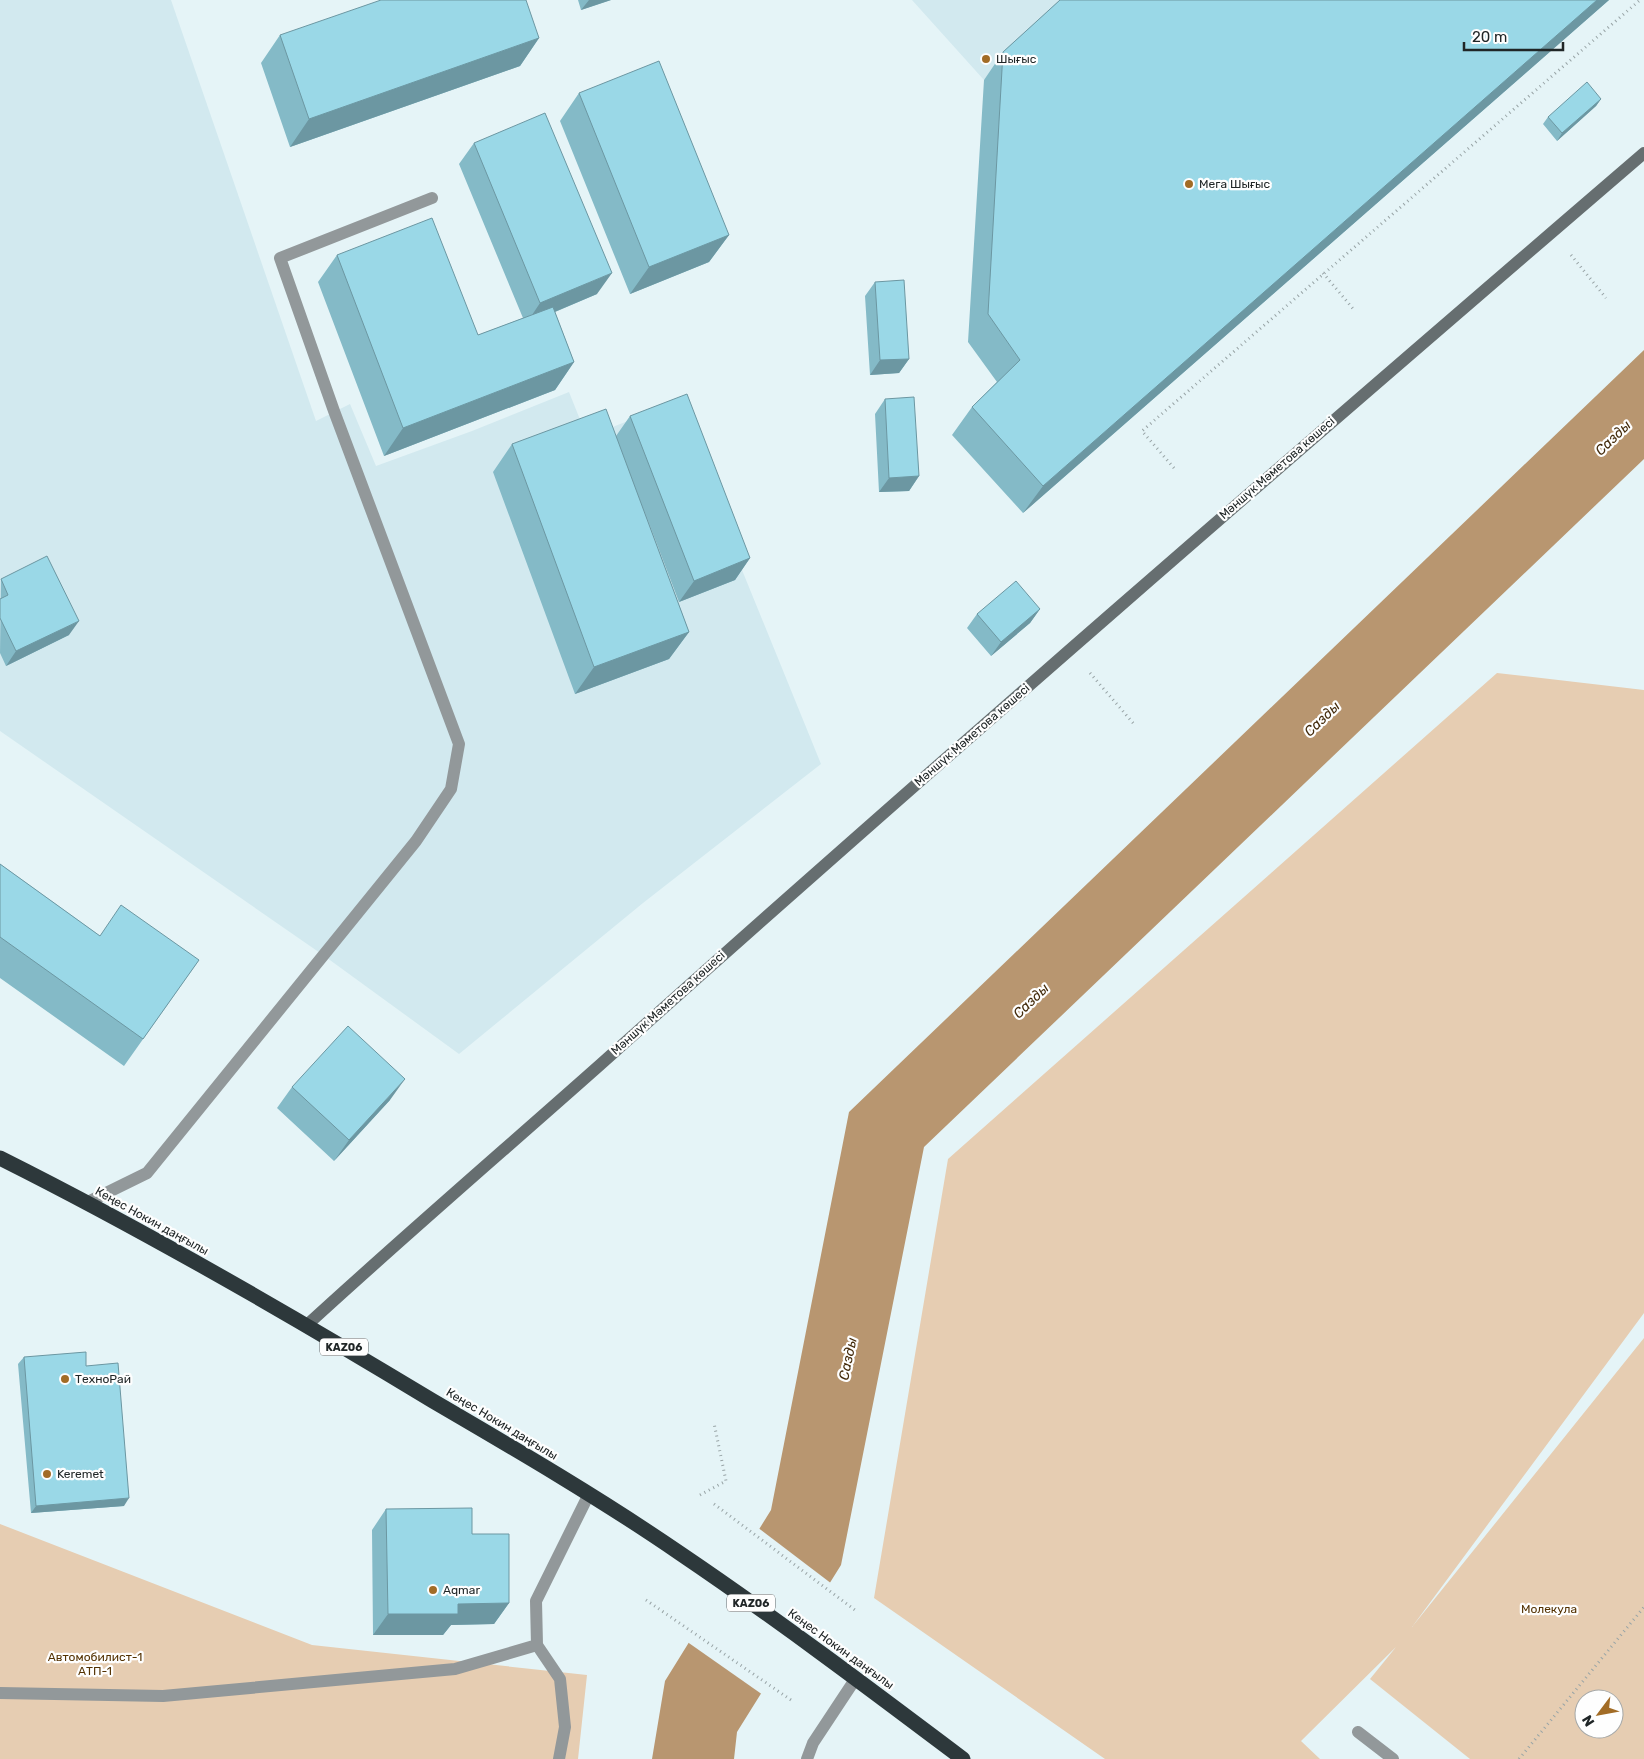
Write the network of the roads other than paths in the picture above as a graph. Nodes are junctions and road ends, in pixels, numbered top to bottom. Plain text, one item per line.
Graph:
1 (1644, 153) edge
2 (432, 198) dead end
3 (0, 1158) edge
4 (88, 1202) junction
5 (307, 1325) junction
6 (589, 1494) junction
7 (537, 1645) junction
8 (856, 1678) junction
9 (0, 1693) edge
10 (1358, 1732) dead end
11 (559, 1759) edge
12 (807, 1759) edge
13 (963, 1759) edge
14 (1393, 1759) edge

1 - 5 main road, Мәншүк Мәметова көшесі
2 - 4 lane
3 - 4 highway, Кеңес Нокин даңғылы / KАZ06
4 - 5 highway, Кеңес Нокин даңғылы / KАZ06
5 - 6 highway, Кеңес Нокин даңғылы / KАZ06
6 - 7 lane
6 - 8 highway, Кеңес Нокин даңғылы / KАZ06
7 - 9 lane
7 - 11 lane
8 - 12 lane
8 - 13 highway, Кеңес Нокин даңғылы / KАZ06
10 - 14 lane

